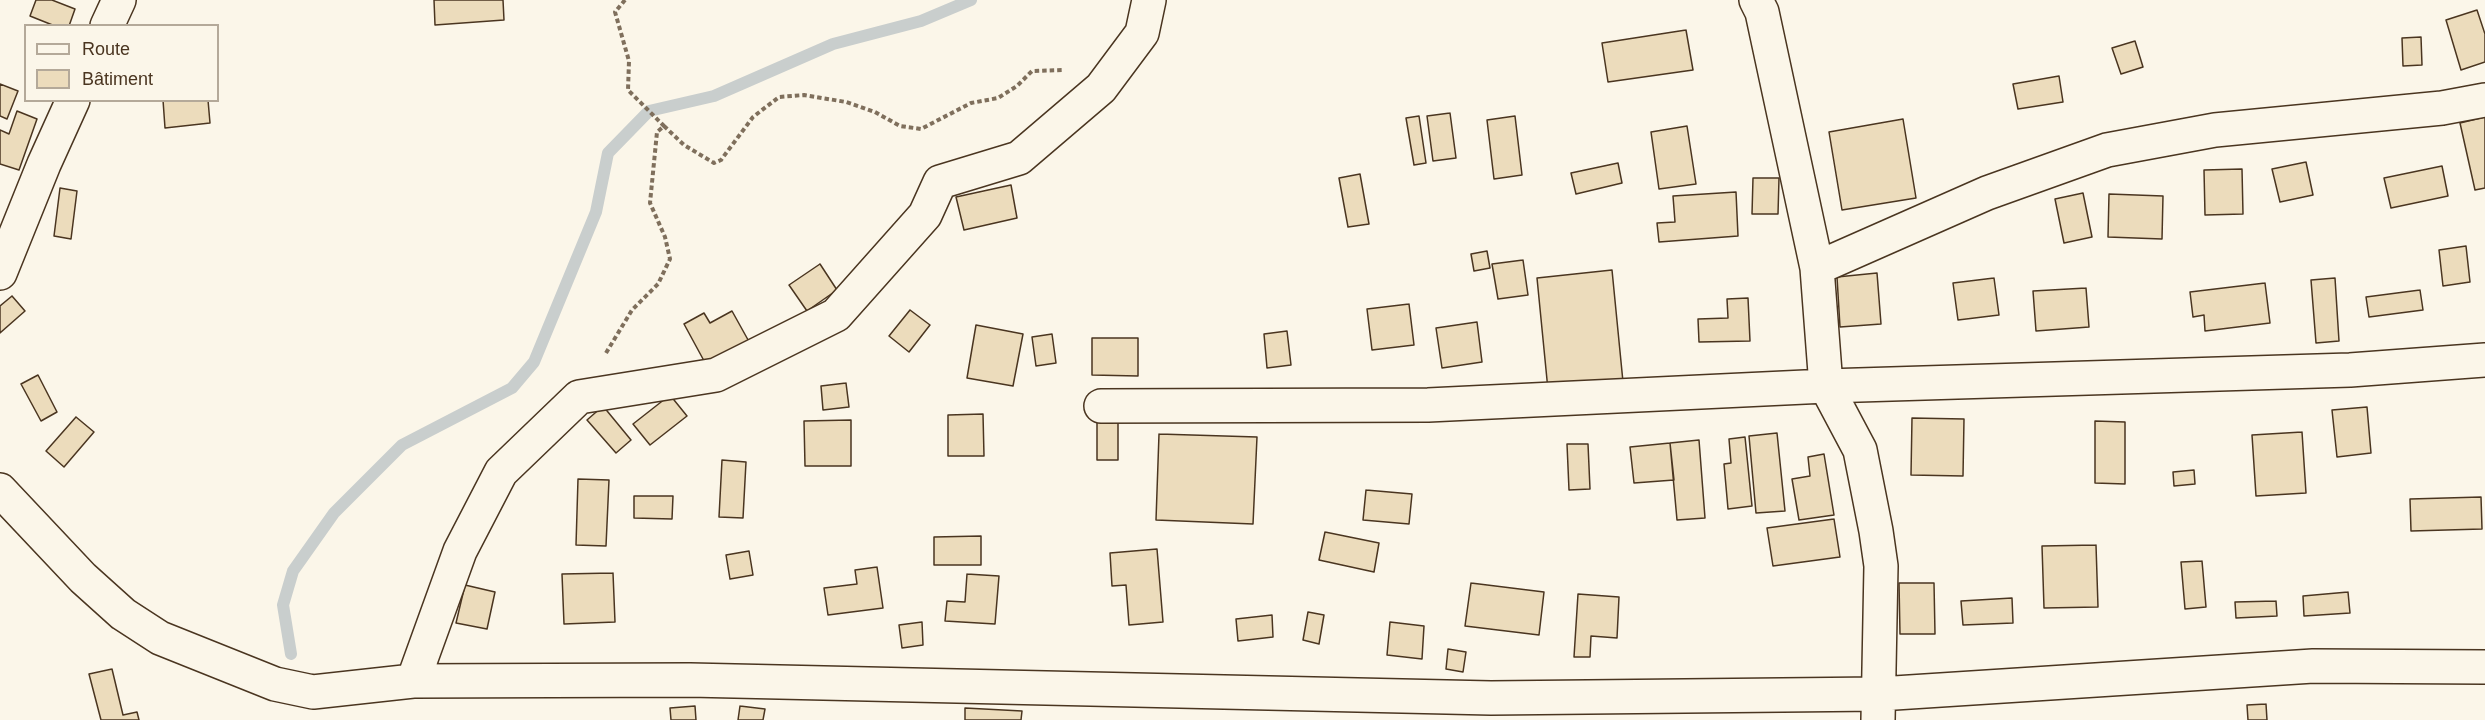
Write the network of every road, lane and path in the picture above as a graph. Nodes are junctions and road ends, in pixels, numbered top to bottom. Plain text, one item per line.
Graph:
1 (119, 0) edge
2 (625, 0) edge
3 (1149, 0) edge
4 (1756, 0) edge
5 (108, 24) edge
6 (1101, 88) junction
7 (2485, 100) edge
8 (72, 102) edge
9 (664, 126) junction
10 (1817, 268) junction
11 (0, 273) edge
12 (2485, 360) edge
13 (1826, 386) junction
14 (579, 397) junction
15 (1101, 406) dead end
16 (0, 490) edge
17 (2485, 667) edge
18 (413, 681) junction
19 (1879, 707) edge

1 - 5 street
2 - 9 path
3 - 6 street
4 - 10 street
6 - 9 path
6 - 14 street
7 - 10 street
8 - 11 street
9 - 14 path
10 - 13 street
12 - 13 street
13 - 15 street
13 - 19 street
14 - 18 street
16 - 18 street
17 - 19 street
18 - 19 street

